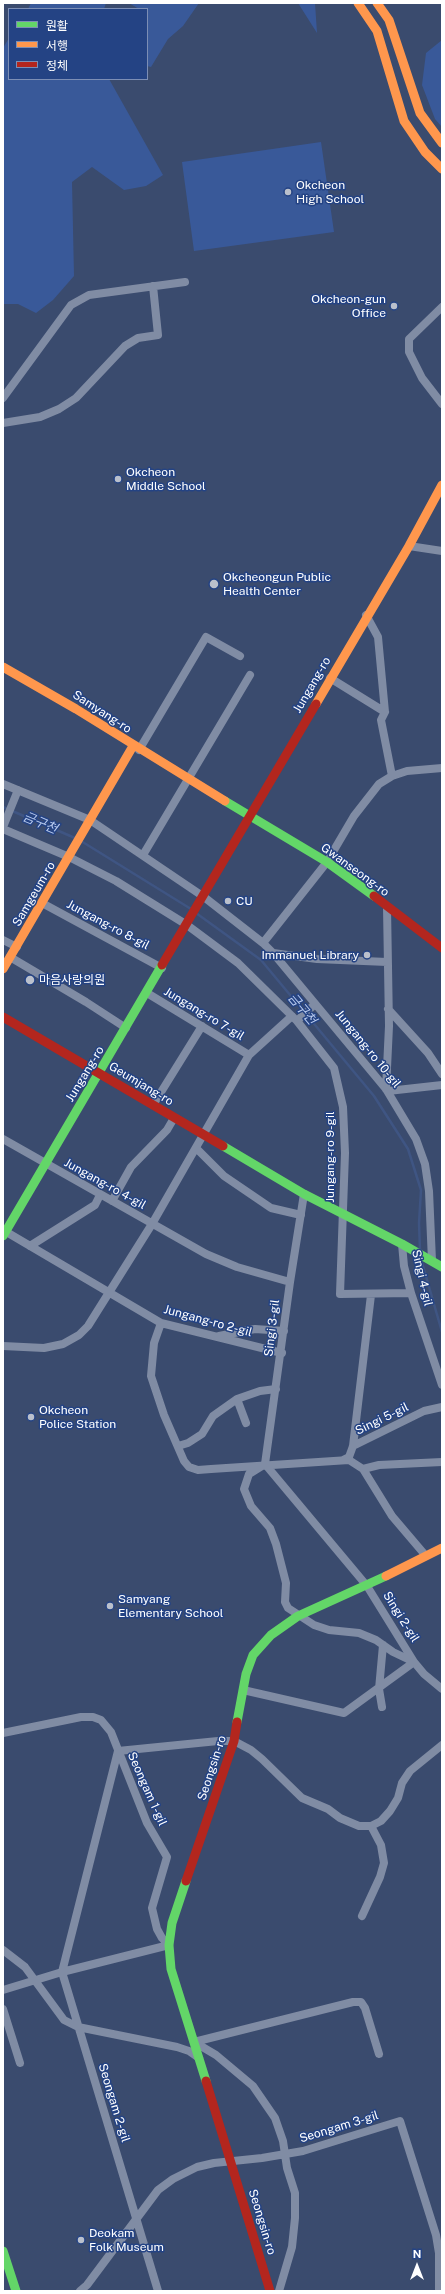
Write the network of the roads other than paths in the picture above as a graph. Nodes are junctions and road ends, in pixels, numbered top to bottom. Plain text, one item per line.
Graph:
1 (358, 3) edge
2 (377, 3) edge
3 (442, 143) edge
4 (442, 169) edge
5 (185, 282) dead end
6 (153, 286) junction
7 (442, 307) edge
8 (3, 398) edge
9 (442, 404) edge
10 (3, 423) edge
11 (442, 485) edge
12 (408, 546) junction
13 (442, 551) edge
14 (366, 615) junction
15 (240, 656) dead end
16 (3, 667) edge
17 (250, 675) dead end
18 (330, 678) junction
19 (385, 712) junction
20 (136, 748) junction
21 (442, 768) edge
22 (392, 776) junction
23 (189, 778) junction
24 (3, 784) edge
25 (18, 790) junction
26 (250, 817) junction
27 (89, 822) junction
28 (3, 828) edge
29 (71, 854) junction
30 (143, 855) junction
31 (327, 862) junction
32 (204, 897) junction
33 (42, 904) junction
34 (387, 907) junction
35 (189, 921) junction
36 (3, 940) edge
37 (263, 943) junction
38 (16, 948) junction
39 (442, 948) edge
40 (273, 953) junction
41 (10, 957) junction
42 (388, 962) junction
43 (162, 968) junction
44 (3, 969) edge
45 (147, 993) junction
46 (315, 1004) junction
47 (388, 1009) junction
48 (3, 1018) edge
49 (294, 1018) junction
50 (202, 1026) junction
51 (126, 1028) junction
52 (249, 1055) junction
53 (100, 1073) junction
54 (442, 1074) edge
55 (442, 1085) edge
56 (387, 1090) junction
57 (153, 1105) junction
58 (174, 1118) junction
59 (203, 1135) junction
60 (3, 1139) edge
61 (196, 1148) junction
62 (46, 1164) junction
63 (304, 1194) junction
64 (100, 1195) junction
65 (112, 1201) junction
66 (342, 1213) junction
67 (300, 1215) junction
68 (152, 1224) junction
69 (4, 1233) edge
70 (404, 1245) junction
71 (30, 1246) junction
72 (438, 1263) edge
73 (290, 1282) junction
74 (110, 1293) junction
75 (411, 1293) junction
76 (371, 1295) junction
77 (161, 1324) junction
78 (284, 1331) junction
79 (216, 1337) junction
80 (3, 1346) edge
81 (282, 1353) junction
82 (442, 1385) edge
83 (276, 1389) junction
84 (237, 1399) junction
85 (442, 1407) edge
86 (246, 1423) dead end
87 (178, 1446) junction
88 (353, 1446) junction
89 (340, 1462) junction
90 (442, 1462) edge
91 (265, 1464) junction
92 (363, 1469) junction
93 (442, 1548) edge
94 (426, 1556) junction
95 (367, 1586) junction
96 (298, 1616) junction
97 (383, 1645) junction
98 (414, 1662) junction
99 (379, 1689) junction
100 (442, 1689) edge
101 (243, 1690) junction
102 (382, 1707) dead end
103 (3, 1733) edge
104 (234, 1742) junction
105 (442, 1745) edge
106 (118, 1751) junction
107 (371, 1826) junction
108 (362, 1916) dead end
109 (170, 1945) junction
110 (3, 1950) edge
111 (62, 1972) junction
112 (36, 1981) junction
113 (3, 1990) edge
114 (3, 2009) edge
115 (78, 2027) junction
116 (194, 2042) junction
117 (379, 2054) dead end
118 (199, 2058) junction
119 (20, 2063) dead end
120 (285, 2154) junction
121 (231, 2160) junction
122 (137, 2218) junction
123 (3, 2251) edge
124 (16, 2289) edge
125 (80, 2291) edge
126 (158, 2291) edge
127 (270, 2291) edge
128 (279, 2291) edge
129 (439, 2291) edge

1 - 4 main road
2 - 3 main road
5 - 6 street
6 - 8 street
6 - 10 street
7 - 9 street
11 - 12 main road, Jungang-ro
12 - 13 street
12 - 14 main road, Jungang-ro
14 - 18 main road, Jungang-ro
14 - 19 street
15 - 20 street
16 - 20 main road, Samyang-ro
17 - 23 street
18 - 19 street
18 - 26 main road, Jungang-ro
19 - 22 street
20 - 23 main road, Samyang-ro
20 - 27 main road
21 - 22 street
22 - 31 street
23 - 26 main road, Samyang-ro
23 - 30 street
24 - 25 street, Jungang-ro 10-gil
25 - 27 street, Jungang-ro 10-gil
25 - 28 street
26 - 31 main road, Gwanseong-ro
26 - 32 main road, Jungang-ro
27 - 29 main road, Samgeum-ro
27 - 30 street, Jungang-ro 10-gil
28 - 29 street
29 - 33 main road, Samgeum-ro
29 - 35 street
30 - 32 street, Jungang-ro 10-gil
31 - 34 main road, Gwanseong-ro
31 - 37 street
32 - 35 main road, Jungang-ro
32 - 37 street, Jungang-ro 10-gil
33 - 38 main road, Samgeum-ro
33 - 43 street, Jungang-ro 8-gil
34 - 39 main road, Gwanseong-ro
34 - 42 street
35 - 43 main road, Jungang-ro
35 - 49 street, Jungang-ro 9-gil
36 - 38 street
37 - 40 street, Jungang-ro 10-gil
38 - 41 main road, Samgeum-ro
40 - 42 street
40 - 46 street, Jungang-ro 10-gil
41 - 44 main road, Samgeum-ro
41 - 51 street
42 - 47 street
43 - 45 main road, Jungang-ro
45 - 50 street, Jungang-ro 7-gil
45 - 51 main road, Jungang-ro
46 - 49 street
46 - 56 street, Jungang-ro 10-gil
47 - 54 street
47 - 56 street
48 - 53 main road, Geumjang-ro
49 - 52 street
49 - 66 street, Jungang-ro 9-gil
50 - 52 street, Jungang-ro 7-gil
50 - 57 street
51 - 53 main road, Jungang-ro
52 - 59 street
53 - 57 main road, Geumjang-ro
53 - 62 main road, Jungang-ro
55 - 56 street
56 - 72 street, Jungang-ro 10-gil
57 - 58 main road, Geumjang-ro
58 - 59 main road, Geumjang-ro
58 - 65 street
59 - 61 street, Jungang-ro 4-gil
59 - 63 main road, Geumjang-ro
60 - 62 street, Jungang-ro 4-gil
61 - 67 street
61 - 68 street, Jungang-ro 4-gil
62 - 64 street, Jungang-ro 4-gil
62 - 69 main road, Jungang-ro
63 - 66 main road, Geumjang-ro
63 - 67 street, Singi 3-gil
64 - 65 street, Jungang-ro 4-gil
64 - 71 street
65 - 68 street, Jungang-ro 4-gil
66 - 70 main road, Geumjang-ro
66 - 76 street
67 - 73 street, Singi 3-gil
68 - 73 street, Jungang-ro 4-gil
68 - 74 street
69 - 71 street, Jungang-ro 2-gil
70 - 72 main road, Geumjang-ro
70 - 75 street, Singi 4-gil
71 - 74 street, Jungang-ro 2-gil
73 - 78 street, Singi 3-gil
74 - 77 street, Jungang-ro 2-gil
74 - 80 street
75 - 76 street
75 - 82 street, Singi 4-gil
76 - 88 street
77 - 79 street, Jungang-ro 2-gil
77 - 87 street
78 - 79 street
78 - 81 street, Singi 3-gil
79 - 81 street, Jungang-ro 2-gil
81 - 83 street, Singi 3-gil
83 - 84 street
83 - 91 street, Singi 3-gil
84 - 86 street
84 - 87 street
85 - 88 street, Singi 5-gil
87 - 91 street
88 - 89 street, Singi 5-gil
89 - 91 street
89 - 92 street
90 - 92 street
91 - 95 street
91 - 96 street
92 - 94 street
93 - 94 main road, Seongsin-ro
94 - 95 main road, Seongsin-ro
95 - 96 main road, Seongsin-ro
95 - 98 street, Singi 2-gil
96 - 97 street
96 - 101 main road, Seongsin-ro
97 - 98 street, Singi 2-gil
97 - 99 street
98 - 99 street
98 - 100 street, Singi 2-gil
99 - 101 street
99 - 102 street
101 - 104 main road, Seongsin-ro
103 - 106 street, Seongam 1-gil
104 - 106 street, Seongam 1-gil
104 - 107 street, Seongam 1-gil
104 - 109 main road, Seongsin-ro
105 - 107 street
106 - 109 street, Seongam 1-gil
106 - 111 street
107 - 108 street
109 - 111 street
109 - 116 main road, Seongsin-ro
110 - 112 street
111 - 112 street
111 - 115 street, Seongam 2-gil
112 - 113 street
112 - 115 street
114 - 119 street
115 - 118 street
115 - 122 street, Seongam 2-gil
116 - 117 street
116 - 118 main road, Seongsin-ro
116 - 120 street, Seongam 3-gil
118 - 121 main road, Seongsin-ro
120 - 121 street
120 - 128 street, Seongam 3-gil
120 - 129 street, Seongam 3-gil
121 - 122 street
121 - 127 main road, Seongsin-ro
122 - 125 street
122 - 126 street, Seongam 2-gil
123 - 124 main road

